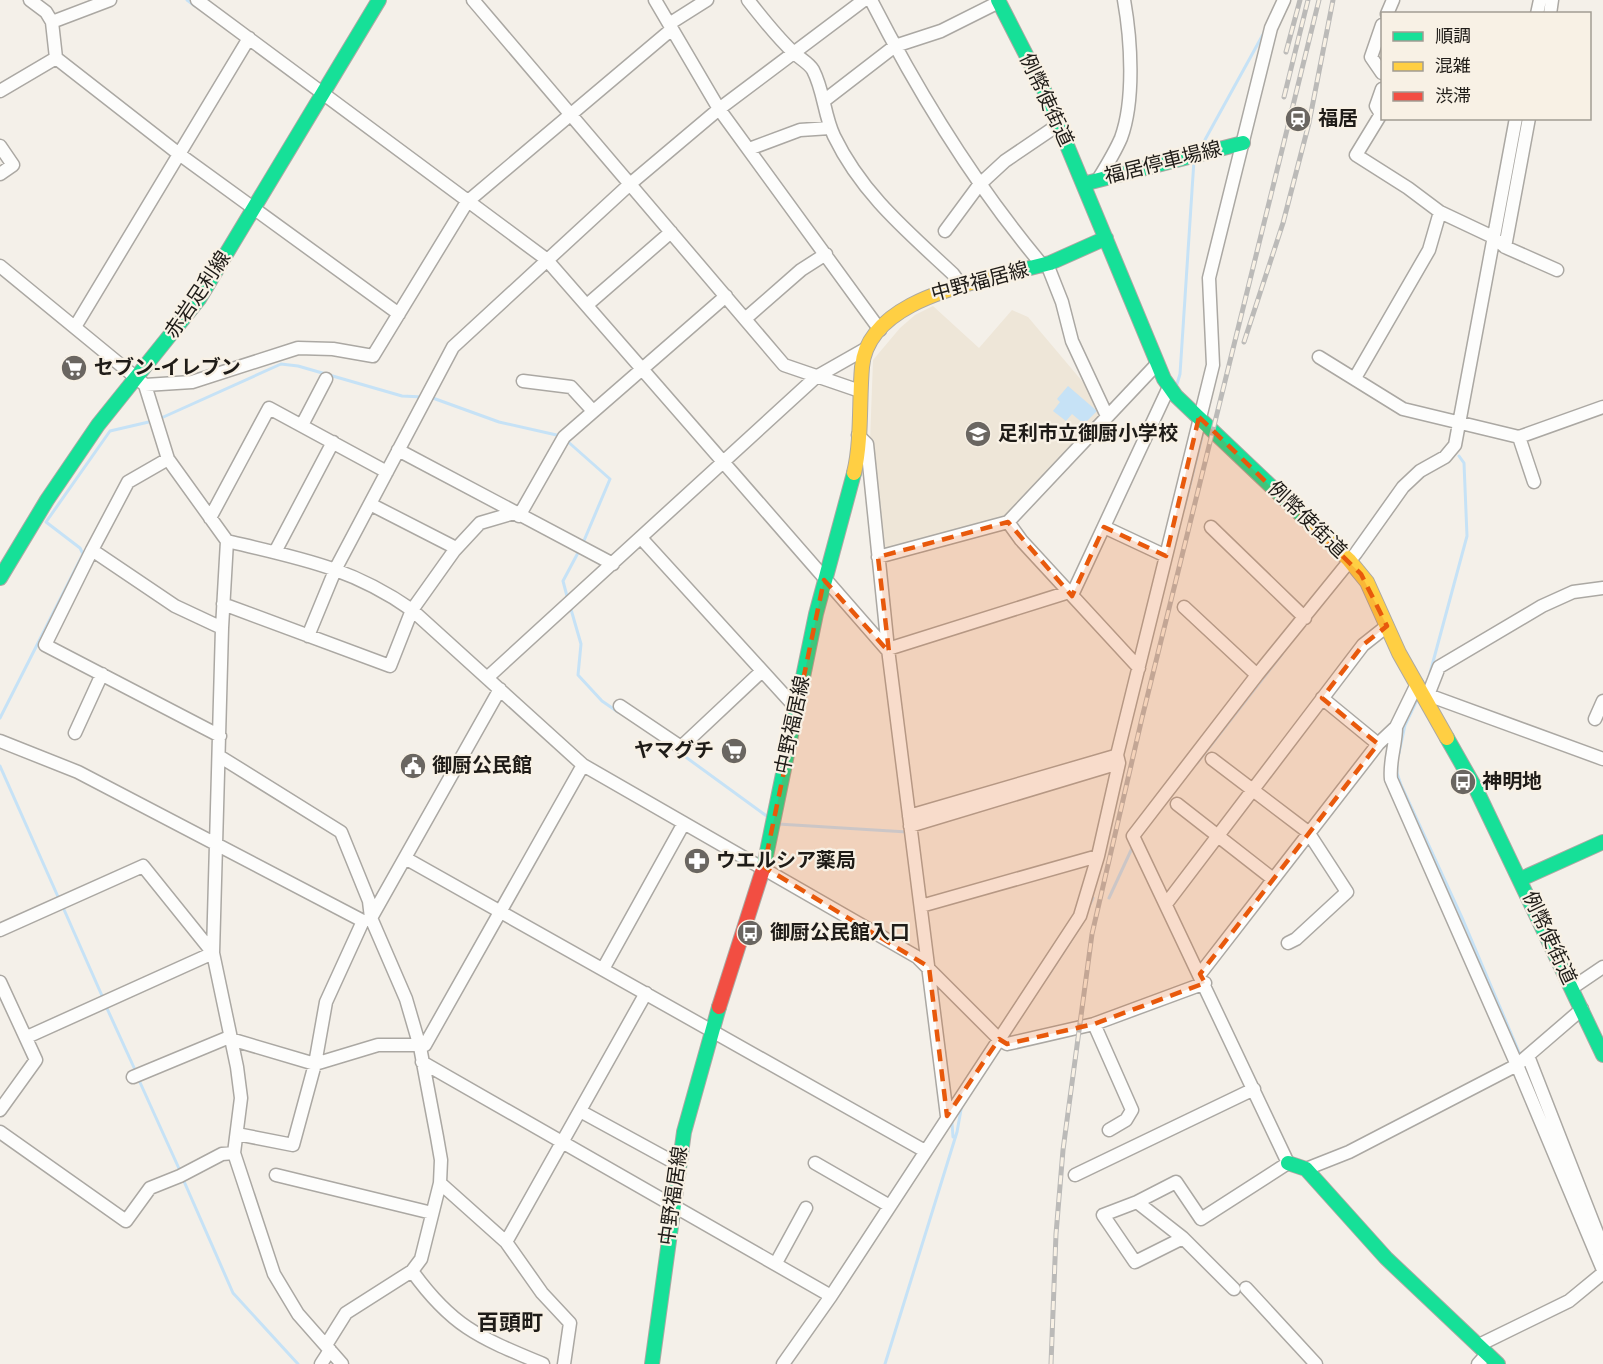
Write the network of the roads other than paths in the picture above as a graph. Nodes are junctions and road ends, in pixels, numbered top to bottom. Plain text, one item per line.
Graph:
1 (30, 0) edge
2 (110, 0) edge
3 (197, 0) edge
4 (379, 0) edge
5 (473, 0) edge
6 (655, 0) edge
7 (707, 0) edge
8 (748, 0) edge
9 (864, 0) edge
10 (871, 0) edge
11 (1124, 0) edge
12 (1284, 0) edge
13 (998, 1) edge
14 (52, 22) junction
15 (670, 27) junction
16 (1381, 30) edge
17 (249, 38) junction
18 (895, 46) junction
19 (795, 54) junction
20 (56, 58) junction
21 (1381, 70) edge
22 (0, 91) edge
23 (322, 94) junction
24 (1381, 94) edge
25 (825, 100) junction
26 (719, 109) junction
27 (1381, 114) edge
28 (1381, 114) edge
29 (571, 115) junction
30 (1516, 120) edge
31 (1529, 120) edge
32 (1059, 125) junction
33 (830, 128) junction
34 (1243, 143) junction
35 (0, 146) edge
36 (749, 149) junction
37 (179, 154) junction
38 (0, 174) edge
39 (1099, 178) junction
40 (630, 184) junction
41 (1083, 184) junction
42 (979, 185) junction
43 (467, 202) junction
44 (254, 208) junction
45 (1440, 212) junction
46 (945, 231) dead end
47 (671, 232) junction
48 (1493, 237) junction
49 (1106, 238) junction
50 (1505, 247) junction
51 (826, 254) junction
52 (546, 259) junction
53 (1045, 265) junction
54 (0, 266) edge
55 (1557, 270) dead end
56 (961, 285) junction
57 (726, 296) junction
58 (586, 305) junction
59 (399, 314) junction
60 (745, 319) junction
61 (75, 327) junction
62 (880, 330) junction
63 (867, 348) junction
64 (1319, 357) dead end
65 (1157, 364) junction
66 (642, 369) junction
67 (816, 376) junction
68 (1355, 378) junction
69 (326, 379) dead end
70 (141, 380) junction
71 (523, 381) dead end
72 (1169, 387) junction
73 (860, 391) junction
74 (1603, 407) edge
75 (593, 411) junction
76 (1107, 416) junction
77 (1199, 417) junction
78 (1457, 423) junction
79 (302, 425) junction
80 (858, 435) junction
81 (1519, 437) junction
82 (333, 442) junction
83 (398, 450) junction
84 (168, 459) junction
85 (723, 464) junction
86 (387, 472) junction
87 (1534, 482) dead end
88 (370, 504) junction
89 (517, 514) junction
90 (210, 518) junction
91 (1008, 522) junction
92 (1104, 527) junction
93 (1211, 527) dead end
94 (641, 538) junction
95 (227, 541) junction
96 (456, 548) junction
97 (92, 550) junction
98 (275, 552) junction
99 (1166, 556) junction
100 (878, 557) junction
101 (1349, 560) junction
102 (613, 564) junction
103 (336, 568) junction
104 (0, 578) edge
105 (824, 579) junction
106 (1603, 588) edge
107 (1071, 594) junction
108 (223, 604) junction
109 (1184, 607) dead end
110 (412, 610) junction
111 (1305, 618) junction
112 (1387, 626) junction
113 (222, 628) junction
114 (308, 636) junction
115 (889, 651) junction
116 (1139, 668) junction
117 (762, 671) junction
118 (102, 674) junction
119 (1257, 675) junction
120 (488, 677) junction
121 (500, 689) junction
122 (1421, 689) junction
123 (1322, 698) junction
124 (1603, 701) edge
125 (620, 706) dead end
126 (796, 708) junction
127 (1595, 719) dead end
128 (1396, 727) junction
129 (75, 733) dead end
130 (220, 736) junction
131 (0, 741) edge
132 (1378, 744) junction
133 (219, 756) junction
134 (1118, 759) junction
135 (1212, 759) dead end
136 (1603, 759) edge
137 (583, 765) junction
138 (1252, 789) junction
139 (1177, 804) dead end
140 (910, 821) junction
141 (684, 823) junction
142 (1308, 832) junction
143 (1217, 836) junction
144 (1603, 842) edge
145 (216, 845) junction
146 (1098, 856) junction
147 (405, 858) junction
148 (764, 867) junction
149 (1273, 879) junction
150 (1521, 879) junction
151 (1166, 904) junction
152 (921, 906) junction
153 (499, 911) junction
154 (367, 919) junction
155 (0, 930) edge
156 (1288, 943) dead end
157 (213, 953) junction
158 (929, 967) junction
159 (1603, 967) edge
160 (603, 969) junction
161 (1202, 978) junction
162 (0, 982) edge
163 (1572, 988) junction
164 (646, 993) junction
165 (1582, 1009) junction
166 (1094, 1024) junction
167 (711, 1030) junction
168 (27, 1037) junction
169 (999, 1039) junction
170 (231, 1040) junction
171 (420, 1047) junction
172 (1603, 1055) edge
173 (1522, 1060) junction
174 (422, 1062) junction
175 (315, 1064) junction
176 (137, 1076) dead end
177 (1254, 1089) junction
178 (0, 1110) edge
179 (580, 1111) junction
180 (947, 1116) junction
181 (1109, 1130) dead end
182 (0, 1132) edge
183 (237, 1134) junction
184 (563, 1142) junction
185 (925, 1151) junction
186 (234, 1153) junction
187 (815, 1163) dead end
188 (1288, 1163) junction
189 (677, 1164) junction
190 (1306, 1169) junction
191 (276, 1175) dead end
192 (1075, 1175) dead end
193 (440, 1183) junction
194 (1137, 1202) junction
195 (672, 1203) junction
196 (888, 1205) junction
197 (806, 1208) dead end
198 (432, 1213) junction
199 (1183, 1238) junction
200 (506, 1242) junction
201 (1603, 1248) edge
202 (776, 1263) junction
203 (412, 1271) junction
204 (1603, 1271) edge
205 (831, 1296) junction
206 (328, 1348) junction
207 (1481, 1354) edge
208 (321, 1364) edge
209 (342, 1364) edge
210 (543, 1364) edge
211 (564, 1364) edge
212 (652, 1364) edge
213 (783, 1364) edge
214 (1316, 1364) edge
215 (1498, 1364) edge

1 - 14 street
2 - 14 street
3 - 17 street
4 - 23 main road, 赤岩足利線
5 - 29 street
6 - 15 street
7 - 15 street
8 - 19 street
9 - 19 street
10 - 18 street
11 - 39 street
12 - 34 street
13 - 18 street
13 - 32 main road, 例幣使街道
14 - 20 street
15 - 26 street
15 - 29 street
16 - 21 street
17 - 23 street
17 - 37 street
18 - 25 street
18 - 42 street
19 - 25 street
19 - 26 street
20 - 22 street
20 - 37 street
23 - 43 street
23 - 44 main road, 赤岩足利線
24 - 28 street
25 - 33 street
26 - 36 street
26 - 40 street
27 - 45 street
29 - 40 street
29 - 43 street
30 - 48 street
31 - 50 street
32 - 41 main road, 例幣使街道
32 - 42 street
33 - 36 street
33 - 56 street
34 - 39 main road, 福居停車場線
34 - 77 street
35 - 38 street
36 - 51 street
37 - 44 street
37 - 61 street
39 - 41 main road, 福居停車場線
40 - 47 street
40 - 52 street
41 - 49 main road, 例幣使街道
42 - 46 street
42 - 53 street
43 - 52 street
43 - 59 street
44 - 59 street
44 - 70 main road, 赤岩足利線
45 - 48 street
45 - 68 street
47 - 57 street
47 - 58 street
48 - 50 street
48 - 78 street
49 - 53 main road, 中野福居線
49 - 65 main road, 例幣使街道
50 - 55 street
51 - 60 street
51 - 62 street
52 - 58 street
52 - 83 street
53 - 56 main road, 中野福居線
53 - 76 street
54 - 61 street
56 - 62 main road, 中野福居線
57 - 60 street
57 - 66 street
58 - 66 street
59 - 70 street
60 - 67 street
61 - 70 street
62 - 63 main road, 中野福居線
63 - 67 street
63 - 73 main road, 中野福居線
64 - 68 street
65 - 72 main road, 例幣使街道
65 - 76 street
66 - 75 street
66 - 85 street
67 - 73 street
67 - 85 street
68 - 78 street
69 - 79 street
70 - 84 street
70 - 104 main road, 赤岩足利線
71 - 75 street
72 - 77 main road, 例幣使街道
72 - 92 street
73 - 80 main road, 中野福居線
74 - 81 street
75 - 89 street
76 - 91 street
77 - 99 street
77 - 101 main road, 例幣使街道
78 - 81 street
78 - 101 street
79 - 82 street
79 - 90 street
80 - 100 street
80 - 105 main road, 中野福居線
81 - 87 street
82 - 86 street
82 - 98 street
83 - 86 street
83 - 89 street
84 - 90 street
84 - 97 street
85 - 94 street
85 - 105 street
86 - 88 street
88 - 96 street
88 - 103 street
89 - 96 street
89 - 102 street
90 - 95 street
91 - 100 street
91 - 107 street
92 - 99 street
92 - 107 street
93 - 111 street
94 - 102 street
94 - 117 street
95 - 98 street
95 - 108 street
96 - 110 street
97 - 113 street
97 - 118 street
98 - 103 street
99 - 116 street
100 - 115 street
101 - 111 street
101 - 112 main road, 例幣使街道
102 - 120 street
103 - 110 street
103 - 114 street
105 - 115 street
105 - 126 main road, 中野福居線
106 - 122 street
107 - 115 street
107 - 116 street
108 - 113 street
108 - 114 street
109 - 119 street
110 - 114 street
110 - 120 street
111 - 119 street
112 - 122 main road, 例幣使街道
112 - 123 street
113 - 130 street
115 - 140 street
116 - 134 street
117 - 125 street
117 - 126 street
118 - 129 street
118 - 130 street
119 - 151 street
120 - 121 street
121 - 137 street
121 - 147 street
122 - 128 street
122 - 136 street
122 - 150 main road, 例幣使街道
123 - 132 street
123 - 138 street
124 - 127 street
126 - 148 main road, 中野福居線
128 - 132 street
128 - 173 street
130 - 133 street
131 - 145 street
132 - 142 street
133 - 145 street
133 - 154 street
134 - 140 street
134 - 146 street
135 - 138 street
137 - 141 street
137 - 153 street
138 - 142 street
138 - 143 street
139 - 143 street
140 - 152 street
141 - 148 street
141 - 160 street
142 - 149 street
142 - 156 street
143 - 149 street
143 - 151 street
144 - 150 main road
145 - 154 street
145 - 157 street
146 - 152 street
146 - 169 street
147 - 153 street
147 - 154 street
148 - 158 street
148 - 167 main road, 中野福居線
149 - 161 street
150 - 163 main road, 例幣使街道
151 - 161 street
152 - 158 street
153 - 160 street
153 - 171 street
154 - 171 street
154 - 175 street
155 - 157 street
157 - 168 street
157 - 170 street
158 - 169 street
158 - 180 street
159 - 163 street
160 - 164 street
161 - 166 street
161 - 177 street
162 - 168 street
163 - 165 main road, 例幣使街道
164 - 167 street
164 - 179 street
165 - 172 main road, 例幣使街道
165 - 173 street
166 - 169 street
166 - 181 street
167 - 185 street
167 - 189 main road, 中野福居線
168 - 178 street
169 - 180 street
170 - 175 street
170 - 176 street
170 - 183 street
171 - 174 street
171 - 175 street
173 - 190 street
173 - 201 street
173 - 204 street
174 - 184 street
174 - 193 street
175 - 183 street
177 - 188 street
177 - 192 street
179 - 184 street
179 - 189 street
180 - 185 street
182 - 186 street
183 - 186 street
184 - 195 street
184 - 200 street
185 - 196 street
186 - 206 street
187 - 196 street
188 - 190 main road
188 - 194 street
189 - 195 main road, 中野福居線
190 - 207 main road
191 - 198 street
193 - 198 street
193 - 200 street
194 - 199 street
194 - 199 street
195 - 202 street
195 - 212 main road, 中野福居線
196 - 205 street
197 - 202 street
198 - 203 street
199 - 214 street
200 - 211 street
202 - 205 street
203 - 206 street
203 - 210 street
204 - 207 street
205 - 213 street
206 - 208 street
206 - 209 street
207 - 215 main road

